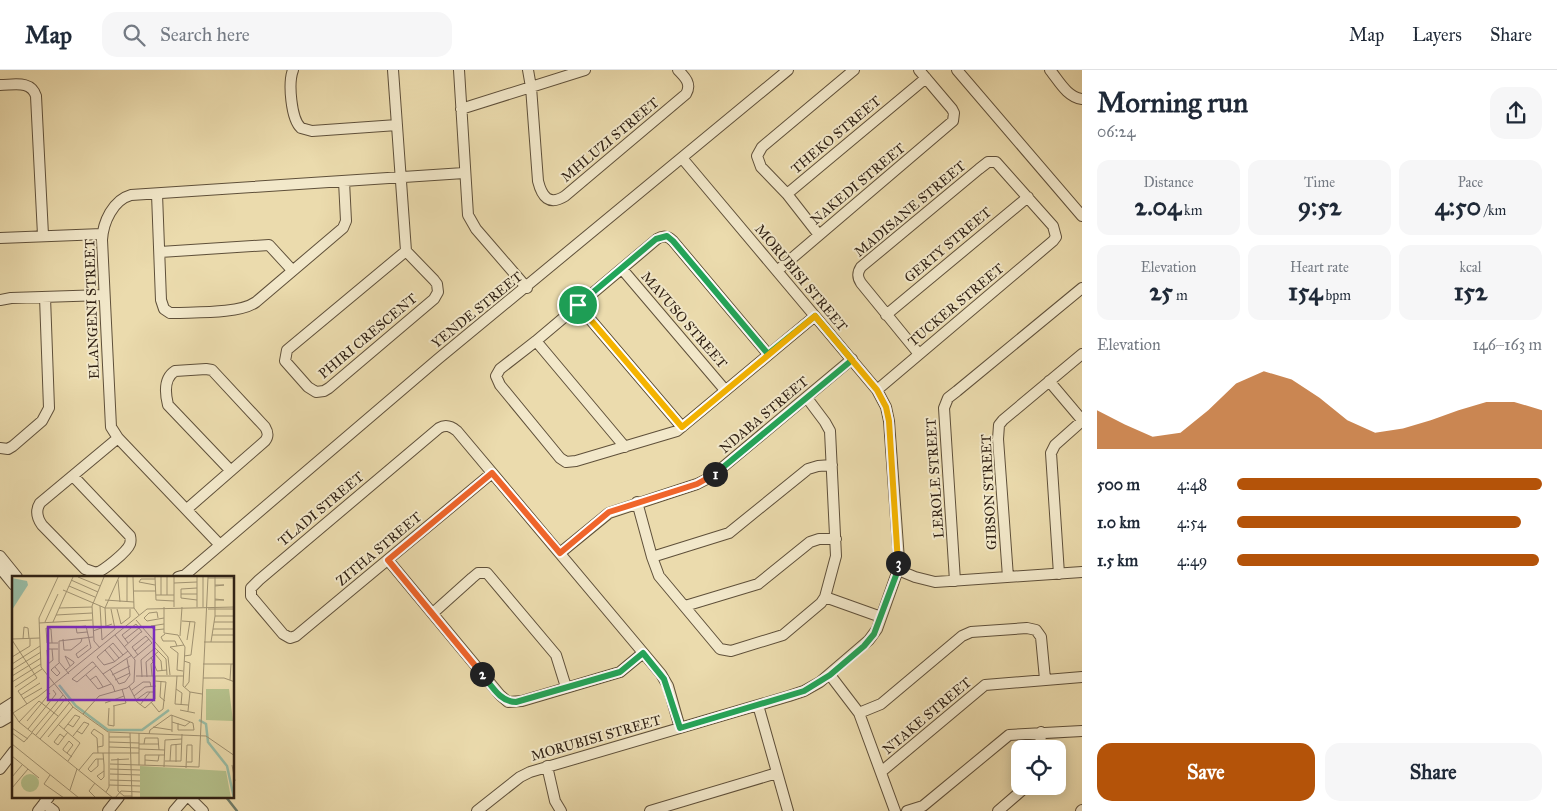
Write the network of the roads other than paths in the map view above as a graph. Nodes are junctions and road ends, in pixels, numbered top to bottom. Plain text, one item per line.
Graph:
1 (294, 70) edge
2 (392, 70) edge
3 (459, 70) edge
4 (528, 70) edge
5 (585, 70) edge
6 (678, 70) edge
7 (788, 70) edge
8 (854, 70) edge
9 (957, 70) edge
10 (1050, 70) edge
11 (922, 74) edge
12 (0, 85) edge
13 (531, 86) junction
14 (1082, 99) edge
15 (461, 109) junction
16 (397, 125) junction
17 (682, 158) junction
18 (464, 173) junction
19 (401, 177) junction
20 (344, 181) junction
21 (157, 194) junction
22 (787, 194) junction
23 (1028, 197) junction
24 (1082, 216) edge
25 (102, 234) junction
26 (43, 235) junction
27 (819, 235) junction
28 (0, 238) edge
29 (406, 251) junction
30 (160, 252) junction
31 (622, 269) junction
32 (292, 270) junction
33 (777, 271) junction
34 (526, 288) junction
35 (1082, 288) edge
36 (104, 295) junction
37 (45, 297) junction
38 (0, 300) edge
39 (578, 305) junction
40 (886, 314) junction
41 (815, 316) junction
42 (536, 341) junction
43 (768, 354) junction
44 (919, 354) junction
45 (1082, 354) edge
46 (852, 360) junction
47 (1049, 381) junction
48 (725, 390) junction
49 (877, 390) junction
50 (807, 398) junction
51 (1082, 421) edge
52 (682, 427) junction
53 (118, 438) junction
54 (625, 447) junction
55 (0, 448) edge
56 (832, 465) junction
57 (230, 470) junction
58 (492, 473) junction
59 (73, 476) junction
60 (637, 502) junction
61 (187, 509) junction
62 (836, 539) junction
63 (220, 544) junction
64 (560, 553) junction
65 (0, 556) edge
66 (652, 557) junction
67 (388, 560) junction
68 (0, 568) edge
69 (898, 570) junction
70 (1082, 572) edge
71 (1059, 574) junction
72 (16, 576) edge
73 (182, 576) edge
74 (1008, 577) junction
75 (955, 581) junction
76 (12, 583) edge
77 (824, 597) junction
78 (685, 606) junction
79 (432, 612) junction
80 (881, 616) junction
81 (282, 634) joint
82 (643, 653) junction
83 (830, 675) junction
84 (1082, 677) edge
85 (1045, 679) junction
86 (566, 686) junction
87 (12, 703) edge
88 (758, 705) junction
89 (0, 711) edge
90 (859, 713) junction
91 (12, 715) edge
92 (0, 722) edge
93 (680, 728) junction
94 (1082, 731) edge
95 (1041, 732) junction
96 (1041, 740) edge
97 (12, 754) edge
98 (547, 766) junction
99 (0, 769) edge
100 (881, 772) junction
101 (777, 773) junction
102 (1017, 795) edge
103 (118, 798) edge
104 (191, 798) edge
105 (44, 804) edge
106 (54, 811) edge
107 (108, 811) edge
108 (174, 811) edge
109 (203, 811) edge
110 (477, 811) edge
111 (561, 811) edge
112 (650, 811) edge
113 (788, 811) edge
114 (895, 811) edge
115 (907, 811) edge
116 (998, 811) edge

1 - 16 street
2 - 16 street
3 - 15 street
4 - 13 street
5 - 13 street
6 - 13 street, MHLUZI STREET
7 - 17 street, YENDE STREET
8 - 22 street
9 - 24 street
10 - 14 street
11 - 22 street, THEKO STREET
11 - 27 street, NAKEDI STREET
12 - 26 street
13 - 15 street
15 - 18 street
16 - 19 street
17 - 33 street, MORUBISI STREET
17 - 34 street, YENDE STREET
18 - 19 street, ELANGENI STREET
18 - 34 street
19 - 20 street, ELANGENI STREET
19 - 29 street
20 - 21 street, ELANGENI STREET
20 - 32 street
21 - 25 street, ELANGENI STREET
21 - 30 street
22 - 27 street
23 - 40 street, GERTY STREET
23 - 40 street, MADISANE STREET
23 - 44 street, TUCKER STREET
25 - 26 street
25 - 36 street, ELANGENI STREET
26 - 28 street
27 - 33 street, NAKEDI STREET
29 - 29 street, PHIRI CRESCENT
30 - 32 street
30 - 32 street
31 - 39 street
31 - 43 street
31 - 48 street, MAVUSO STREET
33 - 41 street, MORUBISI STREET
34 - 63 street, YENDE STREET
35 - 75 street, LEROLE STREET
36 - 37 street
36 - 53 street, ELANGENI STREET
37 - 38 street
37 - 55 street
39 - 42 street
39 - 52 street
40 - 44 street, MADISANE STREET
41 - 43 street
41 - 46 street, MORUBISI STREET
42 - 54 street
42 - 54 street
43 - 48 street
44 - 49 street, TUCKER STREET
45 - 47 street, GIBSON STREET
46 - 49 street, MORUBISI STREET
46 - 50 street, NDABA STREET
47 - 51 street
47 - 74 street, GIBSON STREET
48 - 52 street
49 - 69 street, MORUBISI STREET
50 - 56 street
50 - 60 street, NDABA STREET
51 - 71 street
52 - 54 street
53 - 59 street
53 - 61 street, ELANGENI STREET
56 - 62 street
56 - 66 street
57 - 57 street
57 - 61 street
58 - 64 street
58 - 67 street, ZITHA STREET
58 - 81 street, TLADI STREET
59 - 59 street
60 - 64 street, NDABA STREET
60 - 66 street
61 - 63 street, ELANGENI STREET
62 - 77 street
62 - 78 street
63 - 73 street, YENDE STREET
64 - 82 street
65 - 72 street
66 - 78 street
67 - 79 street
67 - 81 street, ZITHA STREET
68 - 76 street
69 - 75 street
69 - 80 street, MORUBISI STREET
70 - 71 street
71 - 74 street
74 - 75 street
77 - 78 street
77 - 80 street
79 - 86 street
79 - 86 street
80 - 83 street, MORUBISI STREET
82 - 86 street
82 - 93 street
83 - 88 street, MORUBISI STREET
83 - 90 street
84 - 85 street, NTAKE STREET
85 - 90 street
85 - 100 street, NTAKE STREET
87 - 89 street
88 - 93 street, MORUBISI STREET
88 - 101 street
90 - 100 street
91 - 92 street
93 - 98 street, MORUBISI STREET
94 - 95 street
95 - 96 street
95 - 115 street
97 - 99 street
98 - 110 street, MORUBISI STREET
98 - 111 street
100 - 114 street
101 - 112 street
101 - 113 street
102 - 116 street
103 - 107 street
104 - 108 street
104 - 109 street
105 - 106 street

